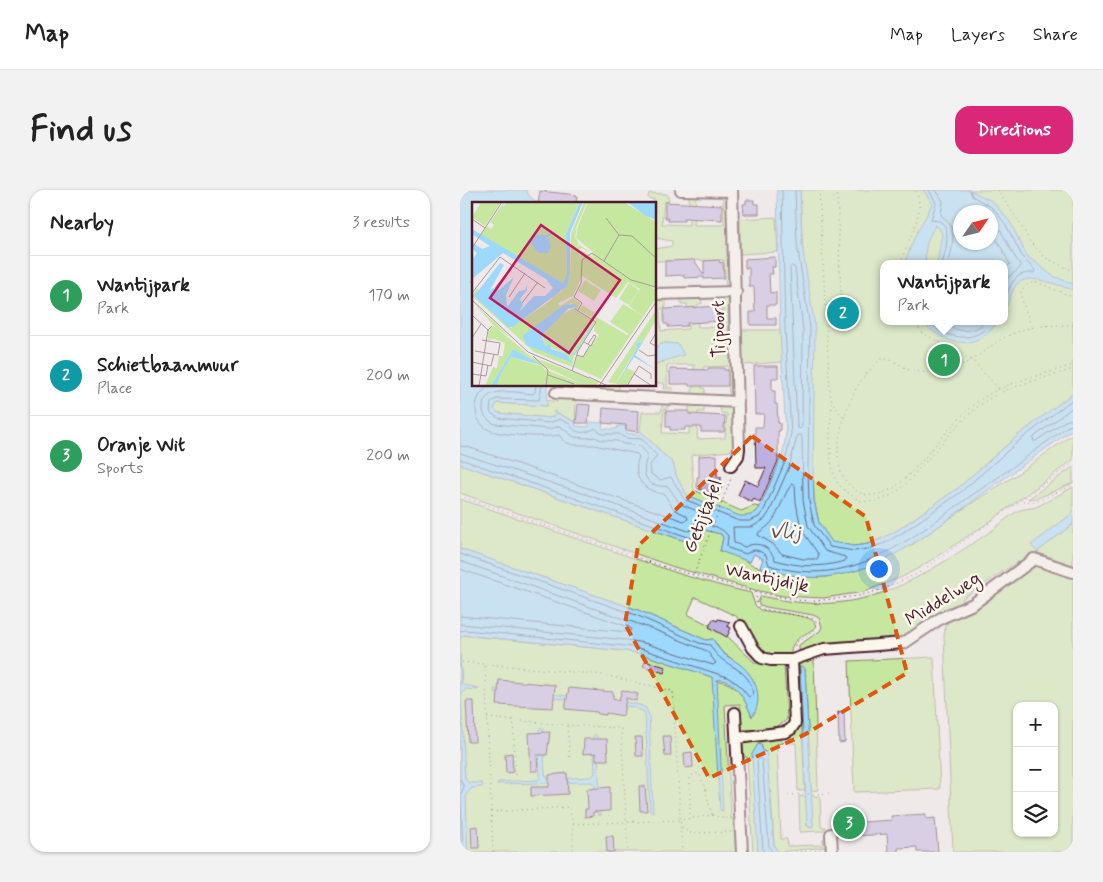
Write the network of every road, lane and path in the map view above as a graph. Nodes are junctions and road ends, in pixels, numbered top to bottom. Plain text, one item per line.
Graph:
1 (682, 190) edge
2 (732, 190) edge
3 (819, 190) edge
4 (837, 190) edge
5 (915, 190) edge
6 (995, 190) edge
7 (998, 191) edge
8 (902, 260) edge
9 (1073, 271) edge
10 (736, 292) junction
11 (656, 294) edge
12 (1073, 297) edge
13 (825, 310) junction
14 (916, 325) edge
15 (1073, 325) edge
16 (1031, 326) junction
17 (972, 360) junction
18 (1073, 365) edge
19 (1073, 369) edge
20 (999, 389) junction
21 (556, 393) dead end
22 (738, 402) junction
23 (832, 402) junction
24 (844, 418) junction
25 (1073, 463) edge
26 (731, 466) joint
27 (1073, 485) edge
28 (460, 496) edge
29 (1022, 501) junction
30 (1073, 572) edge
31 (694, 575) junction
32 (756, 592) junction
33 (741, 626) dead end
34 (792, 660) junction
35 (462, 662) dead end
36 (485, 664) junction
37 (735, 713) dead end
38 (487, 718) junction
39 (513, 719) junction
40 (567, 725) junction
41 (736, 738) junction
42 (570, 760) dead end
43 (516, 776) dead end
44 (830, 793) dead end
45 (788, 795) dead end
46 (491, 812) junction
47 (712, 815) junction
48 (690, 818) junction
49 (740, 818) junction
50 (681, 820) junction
51 (627, 822) junction
52 (573, 824) junction
53 (682, 826) junction
54 (741, 832) junction
55 (831, 834) dead end
56 (832, 851) edge
57 (493, 852) edge
58 (573, 852) edge
59 (628, 852) edge
60 (682, 852) edge
61 (742, 852) edge
62 (795, 852) edge

1 - 2 street
2 - 10 street, Tijpoort
3 - 13 path
4 - 13 path
5 - 8 path
6 - 7 path
7 - 9 path
10 - 11 street
10 - 22 street, Tijpoort
12 - 16 path
13 - 23 path
14 - 17 path
15 - 16 path
16 - 17 path
17 - 20 path
17 - 24 path
18 - 20 path
19 - 23 path
20 - 24 path
21 - 22 street
22 - 26 street, Tijpoort
23 - 24 path
25 - 29 path, Wantijdijk
26 - 31 path, Getijtafel
27 - 29 path
28 - 31 path, Wantijdijk
29 - 32 path, Wantijdijk
30 - 34 street, Middelweg
31 - 32 path, Wantijdijk
32 - 34 path
33 - 34 street
34 - 41 street
35 - 36 path
36 - 38 path
36 - 50 path
37 - 41 street
38 - 39 path
38 - 46 path
39 - 40 path
39 - 43 path
40 - 42 path
40 - 51 path
41 - 49 street
44 - 45 path
46 - 52 path
46 - 57 path
47 - 48 path
47 - 48 path
47 - 49 path
48 - 50 path
49 - 54 street
50 - 51 path
50 - 53 path
51 - 52 path
51 - 59 path
52 - 58 path
53 - 54 path
53 - 60 path
54 - 61 street
55 - 56 street
56 - 62 path

